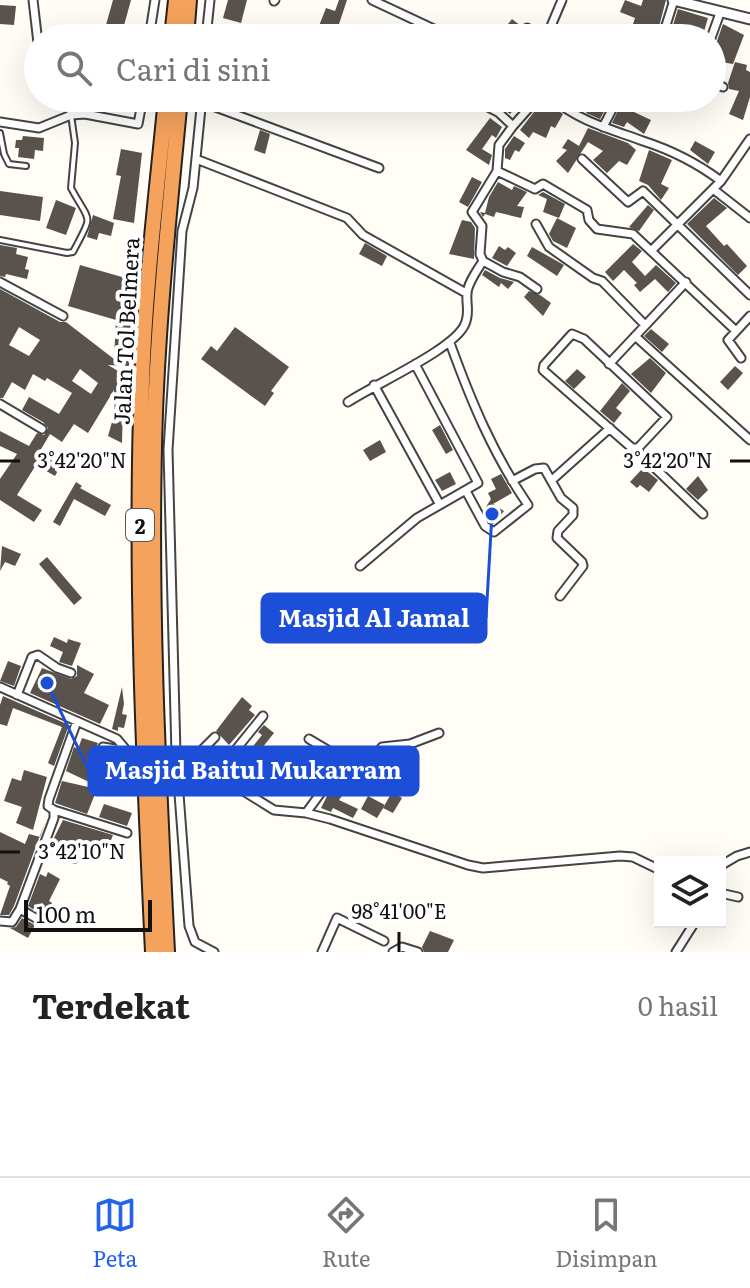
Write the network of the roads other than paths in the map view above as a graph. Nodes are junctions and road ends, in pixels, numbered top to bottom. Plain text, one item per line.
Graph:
1 (33, 0) edge
2 (155, 0) edge
3 (176, 0) edge
4 (189, 0) edge
5 (210, 0) edge
6 (372, 0) edge
7 (562, 0) edge
8 (673, 0) edge
9 (720, 0) edge
10 (718, 12) junction
11 (750, 19) edge
12 (36, 24) edge
13 (151, 24) edge
14 (173, 24) edge
15 (187, 24) edge
16 (207, 24) edge
17 (423, 24) edge
18 (551, 24) edge
19 (666, 24) edge
20 (715, 24) edge
21 (71, 112) edge
22 (140, 112) edge
23 (165, 112) edge
24 (179, 112) edge
25 (201, 112) edge
26 (233, 112) edge
27 (498, 112) edge
28 (525, 112) edge
29 (572, 112) edge
30 (611, 112) edge
31 (71, 115) junction
32 (0, 122) edge
33 (513, 126) junction
34 (603, 127) junction
35 (0, 133) edge
36 (750, 139) edge
37 (196, 159) junction
38 (582, 159) dead end
39 (26, 166) dead end
40 (379, 168) dead end
41 (497, 171) junction
42 (721, 181) junction
43 (713, 189) junction
44 (750, 218) edge
45 (536, 224) dead end
46 (677, 225) junction
47 (0, 240) edge
48 (651, 251) junction
49 (483, 261) junction
50 (0, 282) edge
51 (686, 282) junction
52 (537, 289) dead end
53 (466, 293) junction
54 (750, 295) edge
55 (63, 316) dead end
56 (750, 316) edge
57 (645, 325) junction
58 (735, 330) junction
59 (635, 336) junction
60 (450, 343) junction
61 (741, 358) dead end
62 (415, 364) junction
63 (609, 364) junction
64 (374, 385) junction
65 (348, 402) dead end
66 (0, 404) edge
67 (610, 428) junction
68 (42, 429) dead end
69 (750, 440) edge
70 (635, 449) junction
71 (552, 480) junction
72 (512, 481) junction
73 (466, 491) junction
74 (440, 505) junction
75 (703, 514) dead end
76 (360, 566) dead end
77 (560, 596) dead end
78 (71, 673) dead end
79 (0, 687) edge
80 (17, 695) junction
81 (263, 716) dead end
82 (77, 721) junction
83 (439, 733) dead end
84 (215, 737) dead end
85 (309, 739) dead end
86 (103, 747) dead end
87 (127, 751) junction
88 (176, 754) junction
89 (192, 760) junction
90 (345, 760) junction
91 (364, 771) junction
92 (131, 773) dead end
93 (216, 774) junction
94 (375, 778) dead end
95 (54, 810) junction
96 (306, 813) junction
97 (127, 833) dead end
98 (43, 846) junction
99 (750, 852) edge
100 (75, 858) dead end
101 (726, 862) edge
102 (654, 867) edge
103 (726, 894) edge
104 (738, 897) dead end
105 (20, 909) junction
106 (39, 920) dead end
107 (0, 921) edge
108 (691, 928) edge
109 (384, 941) dead end
110 (153, 952) edge
111 (167, 952) edge
112 (214, 952) edge
113 (322, 952) edge
114 (393, 952) edge
115 (418, 952) edge
116 (676, 952) edge

1 - 12 street
2 - 13 street
3 - 14 highway
4 - 15 highway
5 - 16 street
6 - 17 street
7 - 18 street
8 - 10 street
8 - 19 street
9 - 10 street
10 - 11 street
10 - 20 street
21 - 31 street
22 - 31 street
23 - 110 highway, Jalan Tol Belmera / 2
24 - 111 highway, Jalan Tol Belmera / 2
25 - 37 street
26 - 40 street
27 - 33 street
28 - 33 street
29 - 34 street
30 - 34 street
31 - 32 street
31 - 47 lane
33 - 41 street
34 - 42 street
35 - 39 lane
36 - 42 street
37 - 53 street
37 - 88 street
38 - 46 street
41 - 48 street
41 - 49 street
42 - 43 street
43 - 44 street
43 - 46 street
45 - 57 street
46 - 48 street
46 - 54 street
48 - 51 street
49 - 52 street
49 - 53 street
50 - 55 street
51 - 57 street
51 - 58 street
53 - 60 street
56 - 58 street
57 - 59 street
58 - 61 street
59 - 63 street
59 - 69 street
60 - 62 street
60 - 72 street
62 - 64 street
62 - 73 street
63 - 67 street
63 - 70 street
64 - 65 street
64 - 74 street
66 - 68 street
67 - 70 street
67 - 71 street
70 - 75 street
71 - 72 street
71 - 77 street
72 - 73 street
73 - 74 street
74 - 76 street
78 - 80 street
79 - 80 street
80 - 82 street
81 - 93 street
82 - 87 street
82 - 95 street
83 - 91 street
84 - 89 street
85 - 90 street
86 - 87 street
87 - 92 street
88 - 89 street
88 - 112 street
89 - 93 street
90 - 91 street
90 - 96 street
91 - 94 street
93 - 96 street
95 - 97 street
95 - 98 street
96 - 102 street
98 - 100 street
98 - 105 street
99 - 101 street
103 - 104 street
105 - 106 street
105 - 107 street
108 - 116 street
109 - 113 street
114 - 115 street

